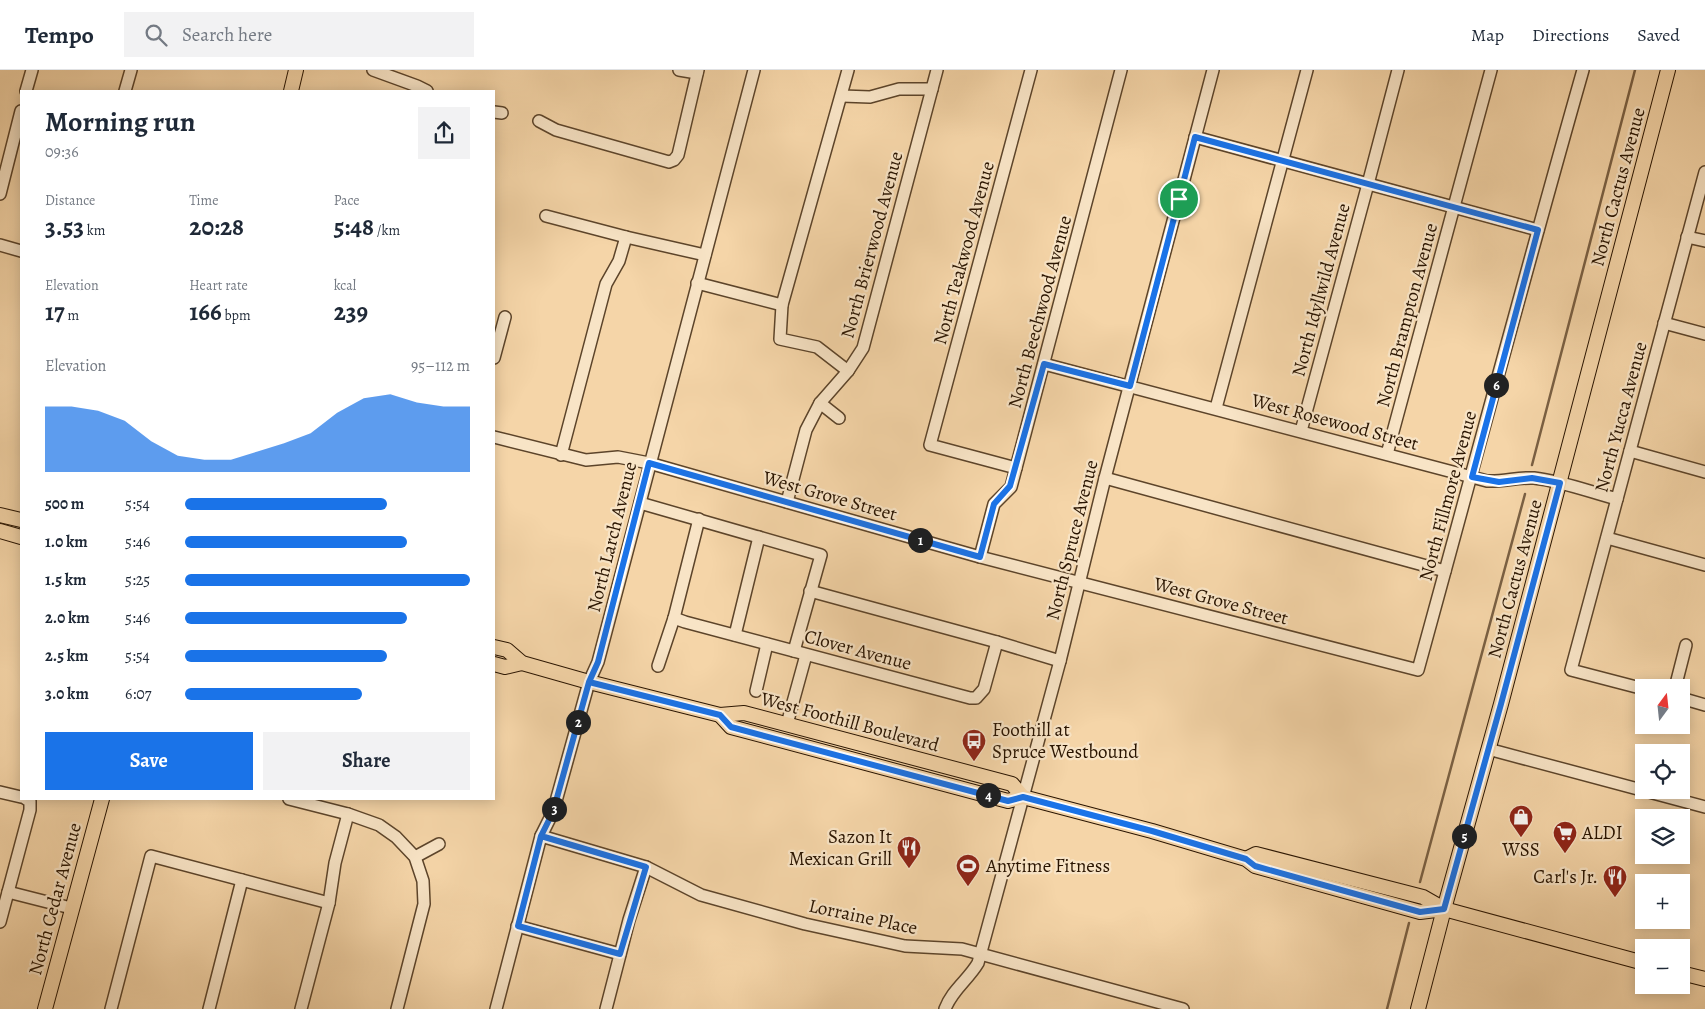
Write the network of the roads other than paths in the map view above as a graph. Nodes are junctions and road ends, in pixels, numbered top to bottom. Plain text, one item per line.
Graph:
1 (32, 70) edge
2 (131, 70) edge
3 (296, 70) edge
4 (373, 70) edge
5 (680, 70) edge
6 (754, 70) edge
7 (848, 70) edge
8 (937, 70) edge
9 (1031, 70) edge
10 (1121, 70) edge
11 (1213, 70) edge
12 (1307, 70) edge
13 (1398, 70) edge
14 (1491, 70) edge
15 (1583, 70) edge
16 (1668, 70) edge
17 (697, 72) edge
18 (26, 90) edge
19 (125, 90) edge
20 (291, 90) edge
21 (424, 90) edge
22 (932, 90) junction
23 (842, 96) junction
24 (20, 115) edge
25 (539, 122) dead end
26 (1195, 137) junction
27 (1283, 161) junction
28 (1705, 172) edge
29 (1368, 184) junction
30 (0, 194) edge
31 (1454, 206) junction
32 (546, 216) dead end
33 (1538, 230) junction
34 (626, 237) junction
35 (1687, 237) junction
36 (1705, 241) edge
37 (0, 246) edge
38 (20, 251) edge
39 (705, 255) junction
40 (697, 283) junction
41 (782, 305) junction
42 (505, 317) dead end
43 (1664, 322) junction
44 (1705, 334) edge
45 (495, 354) edge
46 (1044, 364) junction
47 (848, 371) junction
48 (1130, 386) junction
49 (820, 403) junction
50 (1216, 408) junction
51 (839, 418) dead end
52 (1301, 431) junction
53 (495, 437) edge
54 (1630, 452) junction
55 (1387, 454) junction
56 (561, 455) junction
57 (649, 463) junction
58 (1016, 468) junction
59 (1705, 472) edge
60 (1472, 477) junction
61 (1105, 478) junction
62 (1560, 483) junction
63 (1618, 499) junction
64 (787, 502) junction
65 (640, 503) junction
66 (0, 515) edge
67 (699, 519) junction
68 (20, 520) edge
69 (0, 531) edge
70 (20, 537) edge
71 (759, 537) junction
72 (1607, 538) junction
73 (980, 557) junction
74 (1705, 565) edge
75 (1445, 571) junction
76 (1080, 582) junction
77 (810, 591) junction
78 (674, 618) junction
79 (735, 635) junction
80 (997, 642) junction
81 (767, 644) junction
82 (1686, 644) dead end
83 (495, 647) edge
84 (794, 651) junction
85 (806, 655) junction
86 (1060, 661) junction
87 (522, 663) junction
88 (495, 664) edge
89 (658, 666) dead end
90 (1418, 670) joint
91 (1677, 679) edge
92 (589, 682) junction
93 (1635, 687) edge
94 (756, 691) dead end
95 (1690, 701) edge
96 (1705, 705) edge
97 (720, 715) junction
98 (787, 724) junction
99 (1488, 749) junction
100 (0, 792) edge
101 (1023, 797) junction
102 (20, 798) edge
103 (25, 800) edge
104 (102, 800) edge
105 (294, 800) edge
106 (1705, 807) edge
107 (348, 814) junction
108 (541, 836) junction
109 (439, 844) dead end
110 (415, 857) junction
111 (646, 867) junction
112 (242, 880) junction
113 (8, 892) junction
114 (329, 903) junction
115 (71, 908) junction
116 (1444, 909) junction
117 (0, 922) edge
118 (518, 926) junction
119 (620, 954) junction
120 (980, 955) junction
121 (1635, 961) edge
122 (1690, 975) edge
123 (1705, 979) edge
124 (1150, 1004) edge
125 (45, 1009) edge
126 (111, 1009) edge
127 (209, 1009) edge
128 (301, 1009) edge
129 (396, 1009) edge
130 (496, 1009) edge
131 (606, 1009) edge
132 (945, 1009) edge
133 (1183, 1009) edge
134 (1418, 1009) edge

1 - 18 street
2 - 19 street
3 - 20 main road
4 - 21 street
5 - 17 street
6 - 39 street, North Larch Avenue
7 - 23 street
8 - 22 street, North Brierwood Avenue
9 - 58 street, North Teakwood Avenue
10 - 46 street, North Beechwood Avenue
11 - 26 street, North Spruce Avenue
12 - 27 street
13 - 29 street, North Idyllwild Avenue
14 - 31 street, North Brampton Avenue
15 - 33 street, North Fillmore Avenue
16 - 62 main road, North Cactus Avenue
17 - 25 street
22 - 23 street
22 - 47 street, North Brierwood Avenue
23 - 41 street
24 - 30 street
26 - 27 street
26 - 48 street, North Spruce Avenue
27 - 29 street
27 - 50 street
28 - 35 street, North Yucca Avenue
29 - 31 street
29 - 52 street, North Idyllwild Avenue
31 - 33 street
31 - 55 street, North Brampton Avenue
32 - 34 street
33 - 60 street, North Fillmore Avenue
34 - 39 street
34 - 56 street
35 - 36 street
35 - 43 street, North Yucca Avenue
37 - 38 street
39 - 40 street, North Larch Avenue
40 - 41 street
40 - 57 street, North Larch Avenue
41 - 47 street
42 - 45 street
43 - 44 street
43 - 54 street, North Yucca Avenue
46 - 48 street, West Rosewood Street
46 - 58 street, North Beechwood Avenue
47 - 49 street, North Brierwood Avenue
48 - 50 street, West Rosewood Street
48 - 61 street, North Spruce Avenue
49 - 51 street
49 - 64 street, North Brierwood Avenue
50 - 52 street, West Rosewood Street
52 - 55 street, West Rosewood Street
53 - 56 street, West Grove Street
54 - 59 street
54 - 63 street, North Yucca Avenue
55 - 60 street, West Rosewood Street
56 - 57 street, West Grove Street
57 - 64 street, West Grove Street
57 - 65 street, North Larch Avenue
58 - 73 street, North Beechwood Avenue
60 - 62 street, West Rosewood Street
60 - 75 street, North Fillmore Avenue
61 - 75 street
61 - 76 street, North Spruce Avenue
62 - 63 street, West Rosewood Street
62 - 99 main road, North Cactus Avenue
63 - 72 street, North Yucca Avenue
64 - 73 street, West Grove Street
65 - 67 street
65 - 92 street, North Larch Avenue
66 - 68 main road
67 - 71 street
67 - 78 street
69 - 70 main road
71 - 77 street
71 - 79 street
72 - 74 street
72 - 93 street, North Yucca Avenue
73 - 76 street, West Grove Street
75 - 90 street, North Fillmore Avenue
76 - 86 street, North Spruce Avenue
76 - 90 street, West Grove Street
77 - 80 street
77 - 84 street
78 - 79 street, Clover Avenue
78 - 89 street
79 - 81 street, Clover Avenue
80 - 85 street, Clover Avenue
80 - 86 street
81 - 84 street, Clover Avenue
81 - 94 street
82 - 91 street
83 - 87 main road, West Foothill Boulevard
84 - 85 street, Clover Avenue
85 - 98 street
86 - 101 street, North Spruce Avenue
87 - 88 main road, West Foothill Boulevard
87 - 92 main road, West Foothill Boulevard
92 - 97 main road, West Foothill Boulevard
92 - 108 street, North Larch Avenue
95 - 96 street
97 - 98 main road, West Foothill Boulevard
97 - 101 main road, West Foothill Boulevard
98 - 101 main road, West Foothill Boulevard
99 - 106 street
99 - 116 main road, North Cactus Avenue
100 - 102 street
101 - 116 main road, West Foothill Boulevard
101 - 120 street, North Spruce Avenue
103 - 113 street
104 - 115 main road, North Cedar Avenue
105 - 107 street
107 - 110 street
107 - 114 street
108 - 111 street, Lorraine Place
108 - 118 street, North Larch Avenue
109 - 110 street
110 - 129 street
111 - 119 street
111 - 120 street, Lorraine Place
112 - 114 street
112 - 126 street
112 - 127 street
113 - 115 street
113 - 117 street
114 - 128 street
115 - 125 main road, North Cedar Avenue
116 - 121 main road, West Foothill Boulevard
116 - 134 main road, North Cactus Avenue
118 - 119 street
118 - 130 street, North Larch Avenue
119 - 131 street
120 - 124 street, Lorraine Place
120 - 132 street, North Spruce Avenue
122 - 123 main road
124 - 133 street, Lorraine Place

